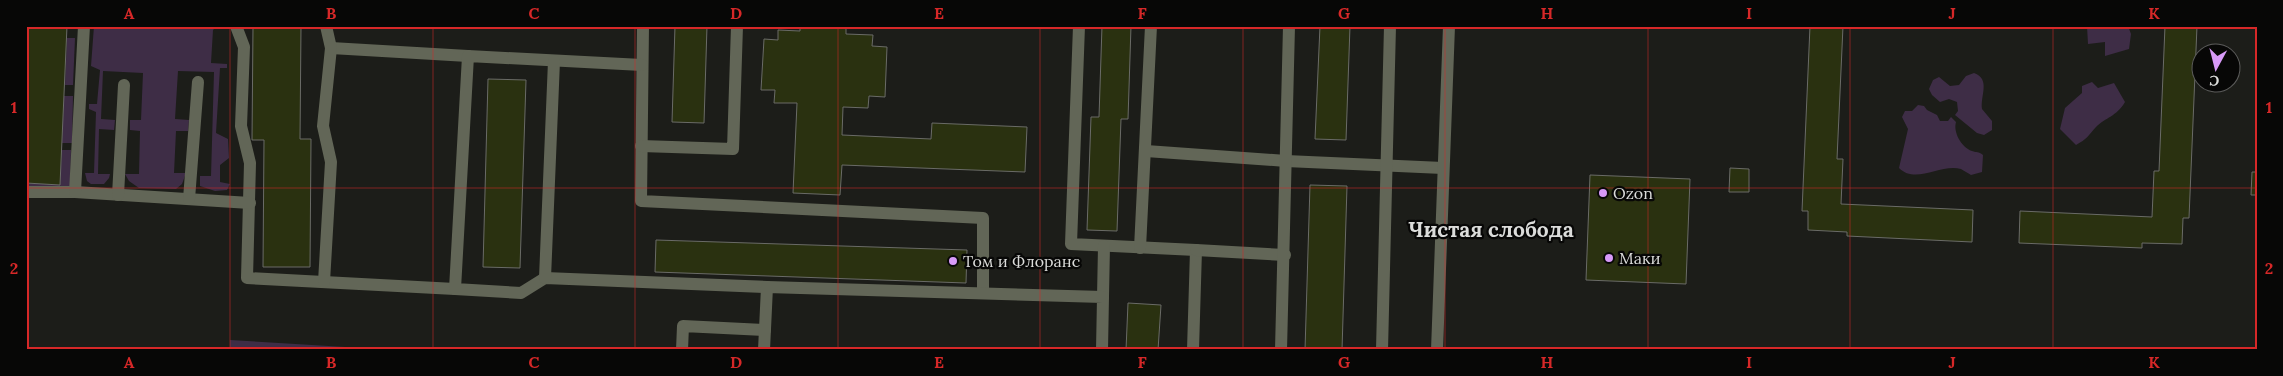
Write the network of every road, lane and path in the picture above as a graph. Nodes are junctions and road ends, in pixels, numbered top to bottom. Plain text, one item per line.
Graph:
1 (84, 26) edge
2 (236, 26) edge
3 (326, 26) edge
4 (643, 26) edge
5 (737, 26) edge
6 (1079, 26) edge
7 (1151, 26) edge
8 (1289, 26) edge
9 (1390, 26) edge
10 (1449, 26) edge
11 (331, 48) junction
12 (468, 56) junction
13 (554, 60) junction
14 (642, 65) junction
15 (198, 82) dead end
16 (124, 85) dead end
17 (641, 146) junction
18 (1146, 151) junction
19 (1286, 161) junction
20 (1387, 165) junction
21 (1444, 168) junction
22 (26, 192) edge
23 (75, 192) junction
24 (118, 195) junction
25 (189, 199) junction
26 (250, 204) junction
27 (1104, 246) junction
28 (1140, 248) junction
29 (1196, 250) junction
30 (1285, 255) junction
31 (545, 278) junction
32 (324, 282) junction
33 (767, 287) junction
34 (455, 289) junction
35 (983, 292) junction
36 (1103, 297) junction
37 (765, 330) junction
38 (682, 350) edge
39 (764, 350) edge
40 (1102, 350) edge
41 (1193, 350) edge
42 (1281, 350) edge
43 (1382, 350) edge
44 (1437, 350) edge

1 - 23 street
2 - 26 street
3 - 11 street
4 - 14 street
5 - 17 street
6 - 27 street
7 - 18 street
8 - 19 street
9 - 20 street
10 - 21 street
11 - 12 street
11 - 32 street
12 - 13 street
12 - 34 street
13 - 14 street
13 - 31 street
14 - 17 street
15 - 25 street
16 - 24 street
17 - 35 street
18 - 19 street
18 - 28 street
19 - 20 street
19 - 30 street
20 - 21 street
20 - 43 street
21 - 44 street
22 - 23 street
23 - 24 street
24 - 25 street
25 - 26 street
26 - 32 street
27 - 28 street
27 - 36 street
28 - 29 street
29 - 30 street
29 - 41 street
30 - 42 street
31 - 33 street
31 - 34 street
32 - 34 street
33 - 35 street
33 - 37 street
35 - 36 street
36 - 40 street
37 - 38 street
37 - 39 street

